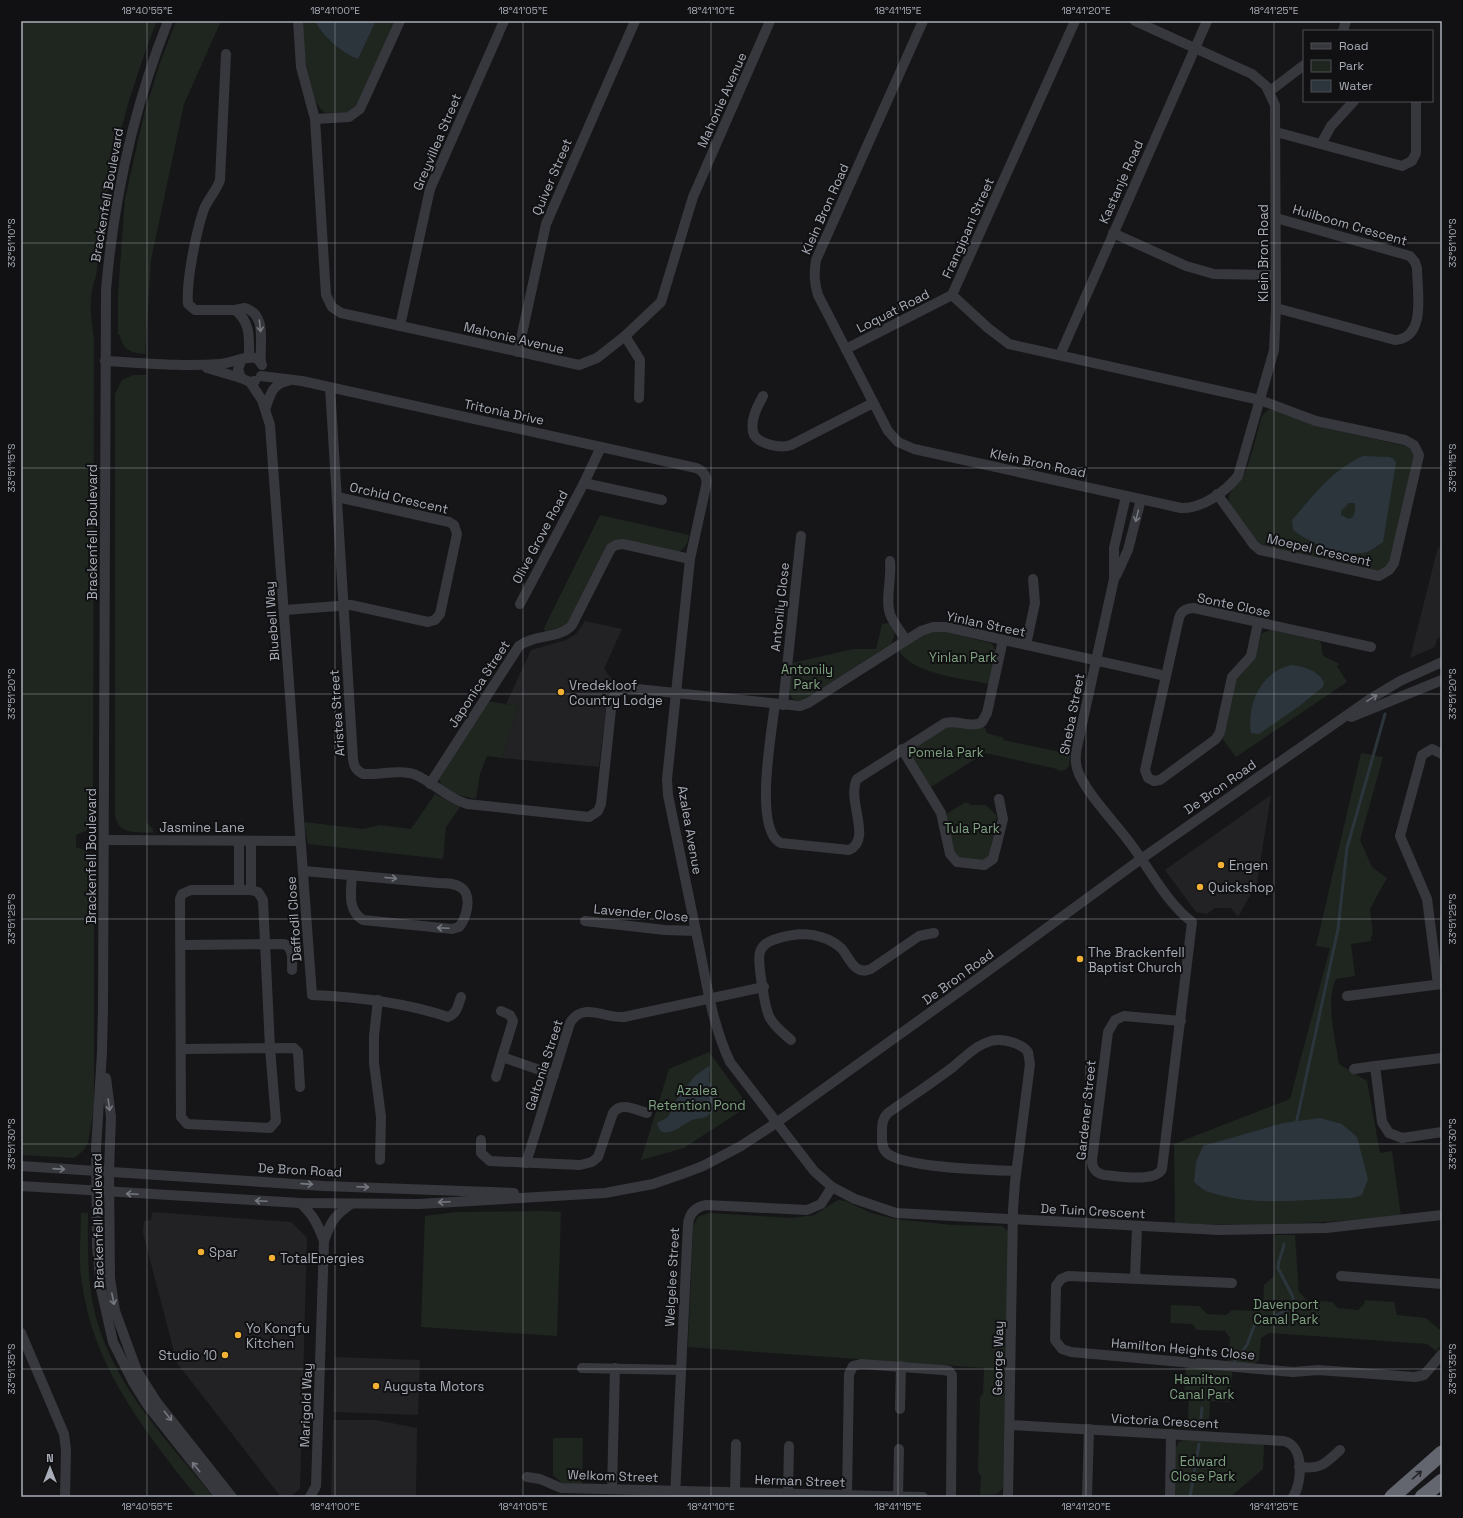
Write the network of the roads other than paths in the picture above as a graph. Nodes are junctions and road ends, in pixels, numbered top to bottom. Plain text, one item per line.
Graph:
1 (168, 21) edge
2 (298, 21) edge
3 (400, 21) edge
4 (504, 21) edge
5 (635, 21) edge
6 (770, 21) edge
7 (924, 21) edge
8 (1075, 21) edge
9 (1135, 21) edge
10 (1207, 21) edge
11 (1196, 48) junction
12 (226, 54) dead end
13 (1303, 66) edge
14 (1270, 90) junction
15 (1353, 102) edge
16 (1416, 102) edge
17 (315, 119) junction
18 (1276, 132) junction
19 (1321, 144) junction
20 (1276, 218) junction
21 (1113, 233) junction
22 (1276, 275) junction
23 (952, 295) junction
24 (1276, 308) junction
25 (235, 310) junction
26 (400, 326) junction
27 (625, 336) junction
28 (846, 349) junction
29 (518, 352) junction
30 (1060, 355) junction
31 (245, 358) junction
32 (106, 361) junction
33 (197, 366) junction
34 (261, 371) junction
35 (245, 380) junction
36 (298, 380) junction
37 (330, 387) junction
38 (763, 396) dead end
39 (640, 398) dead end
40 (1260, 400) junction
41 (264, 403) junction
42 (873, 403) junction
43 (600, 447) junction
44 (706, 476) joint
45 (584, 483) junction
46 (1217, 494) junction
47 (1126, 496) junction
48 (337, 497) junction
49 (1141, 499) junction
50 (662, 500) dead end
51 (1118, 529) junction
52 (1133, 533) junction
53 (801, 536) dead end
54 (690, 559) junction
55 (890, 561) dead end
56 (1033, 579) dead end
57 (1114, 579) junction
58 (520, 604) dead end
59 (343, 606) junction
60 (285, 610) junction
61 (1258, 623) junction
62 (906, 640) junction
63 (1003, 640) junction
64 (1026, 645) junction
65 (1371, 647) dead end
66 (1096, 661) junction
67 (1442, 662) edge
68 (1166, 676) junction
69 (1442, 680) edge
70 (676, 694) junction
71 (779, 704) junction
72 (1328, 727) junction
73 (902, 749) junction
74 (1442, 754) edge
75 (430, 784) junction
76 (999, 799) dead end
77 (105, 840) junction
78 (239, 841) junction
79 (251, 841) junction
80 (300, 841) junction
81 (1141, 859) junction
82 (304, 871) junction
83 (352, 875) junction
84 (239, 890) junction
85 (251, 890) junction
86 (585, 921) dead end
87 (696, 931) junction
88 (934, 933) dead end
89 (265, 944) junction
90 (180, 946) junction
91 (292, 970) dead end
92 (1440, 984) edge
93 (764, 987) junction
94 (1347, 996) dead end
95 (461, 997) dead end
96 (710, 999) junction
97 (378, 1000) junction
98 (501, 1011) dead end
99 (1181, 1021) junction
100 (791, 1040) dead end
101 (270, 1048) junction
102 (182, 1049) junction
103 (102, 1052) junction
104 (502, 1057) junction
105 (1442, 1058) edge
106 (1375, 1066) junction
107 (1354, 1069) dead end
108 (554, 1075) junction
109 (496, 1077) dead end
110 (300, 1087) dead end
111 (648, 1113) dead end
112 (776, 1123) junction
113 (1442, 1132) edge
114 (482, 1140) dead end
115 (380, 1160) dead end
116 (526, 1163) junction
117 (21, 1166) edge
118 (98, 1170) junction
119 (109, 1171) junction
120 (1016, 1171) junction
121 (21, 1186) edge
122 (832, 1187) junction
123 (97, 1192) junction
124 (109, 1192) junction
125 (578, 1196) junction
126 (300, 1203) junction
127 (351, 1204) junction
128 (1442, 1215) edge
129 (1014, 1220) junction
130 (1137, 1227) junction
131 (324, 1241) junction
132 (1341, 1276) dead end
133 (1135, 1278) junction
134 (1232, 1283) dead end
135 (1442, 1284) edge
136 (21, 1333) edge
137 (1442, 1354) edge
138 (901, 1366) junction
139 (582, 1368) dead end
140 (615, 1368) junction
141 (681, 1370) junction
142 (900, 1409) dead end
143 (1010, 1425) junction
144 (1089, 1429) junction
145 (1171, 1434) junction
146 (736, 1444) dead end
147 (789, 1446) dead end
148 (899, 1449) dead end
149 (1340, 1450) dead end
150 (1442, 1453) edge
151 (1299, 1467) junction
152 (528, 1477) dead end
153 (1442, 1481) edge
154 (612, 1489) junction
155 (735, 1492) junction
156 (675, 1494) edge
157 (788, 1494) junction
158 (847, 1495) junction
159 (898, 1496) edge
160 (65, 1497) edge
161 (220, 1497) edge
162 (232, 1497) edge
163 (310, 1497) edge
164 (923, 1497) edge
165 (951, 1497) edge
166 (1008, 1497) edge
167 (1087, 1497) edge
168 (1170, 1497) edge
169 (1293, 1497) edge
170 (1392, 1497) edge
171 (1422, 1497) edge

1 - 32 street, Brackenfell Boulevard
2 - 17 street, Mahonie Avenue
3 - 17 street
4 - 26 street, Greyvillea Street
5 - 29 street, Quiver Street
6 - 27 street, Mahonie Avenue
7 - 28 street, Klein Bron Road
8 - 23 street, Frangipani Street
9 - 11 street
10 - 11 street, Kastanje Road
11 - 14 street
11 - 21 street, Kastanje Road
12 - 25 street
13 - 14 street
14 - 18 street, Klein Bron Road
15 - 19 street
16 - 19 street
17 - 26 street, Mahonie Avenue
18 - 19 street
18 - 20 street, Klein Bron Road
20 - 22 street, Klein Bron Road
20 - 24 street, Huilboom Crescent
21 - 22 street
21 - 30 street, Kastanje Road
22 - 24 street, Klein Bron Road
23 - 28 street, Loquat Road
23 - 30 street, Frangipani Street
24 - 40 street, Klein Bron Road
25 - 31 street
25 -> 34 street, Bluebell Way
26 - 29 street, Mahonie Avenue
27 - 29 street, Mahonie Avenue
27 - 39 street
28 - 42 street, Klein Bron Road
30 - 40 street, Frangipani Street
31 - 33 street
31 - 34 street
31 - 35 street
32 - 33 street
32 - 77 street, Brackenfell Boulevard
33 - 35 street
34 - 35 street
34 - 36 street, Tritonia Drive
34 - 41 street, Bluebell Way
35 - 41 street
36 - 37 street, Tritonia Drive
36 - 41 street
37 - 43 street, Tritonia Drive
37 - 48 street, Aristea Street
38 - 42 street
40 - 46 street, Klein Bron Road
40 - 46 street, Moepel Crescent
41 - 60 street, Bluebell Way
42 - 47 street, Klein Bron Road
43 - 44 street, Tritonia Drive
43 - 45 street, Olive Grove Road
44 - 54 street, Azalea Avenue
45 - 50 street, Olive Grove Road
45 - 58 street, Olive Grove Road
46 - 49 street, Klein Bron Road
47 - 49 street, Klein Bron Road
47 - 51 street, Sheba Street
48 - 59 street, Aristea Street
48 - 59 street, Orchid Crescent
49 -> 52 street, Sheba Street
51 - 52 street
51 - 57 street, Sheba Street
52 - 57 street, Sheba Street
53 - 71 street, Antonily Close
54 - 70 street, Azalea Avenue
54 - 75 street, Japonica Street
55 - 62 street
56 - 64 street
57 - 66 street, Sheba Street
59 - 60 street
59 - 75 street, Aristea Street
60 - 80 street, Bluebell Way
61 - 65 street, Sonte Close
61 - 68 street, Sonte Close
61 - 68 street
62 - 63 street, Yinlan Street
62 - 71 street, Yinlan Street
63 - 64 street, Yinlan Street
63 - 73 street, Antonily Close
64 - 66 street, Yinlan Street
66 - 68 street
66 - 81 street, Sheba Street
72 -> 67 street, De Bron Road
69 - 72 street, De Bron Road
70 - 71 street, Yinlan Street
70 - 75 street, Aristea Street
70 - 87 street, Azalea Avenue
71 - 73 street, Antonily Close
72 - 81 street, De Bron Road
73 - 76 street
74 - 92 street
77 - 78 street, Jasmine Lane
77 - 103 street, Brackenfell Boulevard
78 - 79 street, Jasmine Lane
78 - 84 street
79 - 80 street, Jasmine Lane
79 - 85 street
80 - 82 street, Daffodil Close
81 - 99 street, Gardener Street
81 - 112 street, De Bron Road
82 - 83 street
82 - 97 street, Daffodil Close
83 -> 83 street
84 - 85 street
84 - 90 street
85 - 89 street
86 - 87 street, Lavender Close
87 - 96 street, Azalea Avenue
88 - 93 street
89 - 90 street
89 - 91 street
89 - 101 street
90 - 102 street
92 - 94 street
93 - 96 street
93 - 100 street
95 - 97 street
96 - 108 street, Galtonia Street
96 - 112 street, Azalea Avenue
97 - 115 street
98 - 104 street
99 - 99 street, Gardener Street
101 - 102 street
101 - 102 street
101 - 110 street
103 - 118 street, Brackenfell Boulevard
103 -> 119 street, Brackenfell Boulevard
104 - 108 street
104 - 109 street
105 - 106 street
106 - 107 street
106 - 113 street
108 - 116 street, Galtonia Street
111 - 116 street
112 - 122 street, De Tuin Crescent
112 - 125 street, De Bron Road
114 - 116 street
117 -> 118 street, De Bron Road
118 - 119 street, De Bron Road
118 - 123 street, Brackenfell Boulevard
119 - 124 street, Brackenfell Boulevard
119 -> 125 street, De Bron Road
120 - 120 street, George Way
120 - 129 street, George Way
121 - 123 street, De Bron Road
122 - 129 street, De Tuin Crescent
122 - 141 street, Welgelee Street
123 - 124 street, De Bron Road
161 -> 123 street, Brackenfell Boulevard
126 -> 124 street, De Bron Road
124 -> 162 street, Brackenfell Boulevard
125 -> 127 street, De Bron Road
126 - 127 street, De Bron Road
126 - 131 street, Marigold Way
127 - 131 street, Marigold Way
128 - 130 street, De Tuin Crescent
129 - 130 street, De Tuin Crescent
129 - 143 street, George Way
130 - 133 street
131 - 163 street, Marigold Way
132 - 135 street
133 - 134 street, Hamilton Heights Close
133 - 137 street, Hamilton Heights Close
136 - 160 street
138 - 142 street
138 - 158 street
138 - 165 street
139 - 140 street
140 - 141 street
140 - 154 street
141 - 156 street, Welgelee Street
143 - 144 street, Victoria Crescent
143 - 166 street, George Way
144 - 145 street, Victoria Crescent
144 - 167 street
145 - 151 street, Victoria Crescent
145 - 168 street
146 - 155 street
147 - 157 street
148 - 159 street
149 - 151 street
170 -> 150 highway
151 - 169 street, Victoria Crescent
152 - 154 street, Welkom Street
153 - 171 highway
154 - 156 street, Welkom Street
155 - 156 street, Herman Street
155 - 157 street, Herman Street
157 - 158 street, Herman Street
158 - 159 street, Herman Street
159 - 164 street, Herman Street

